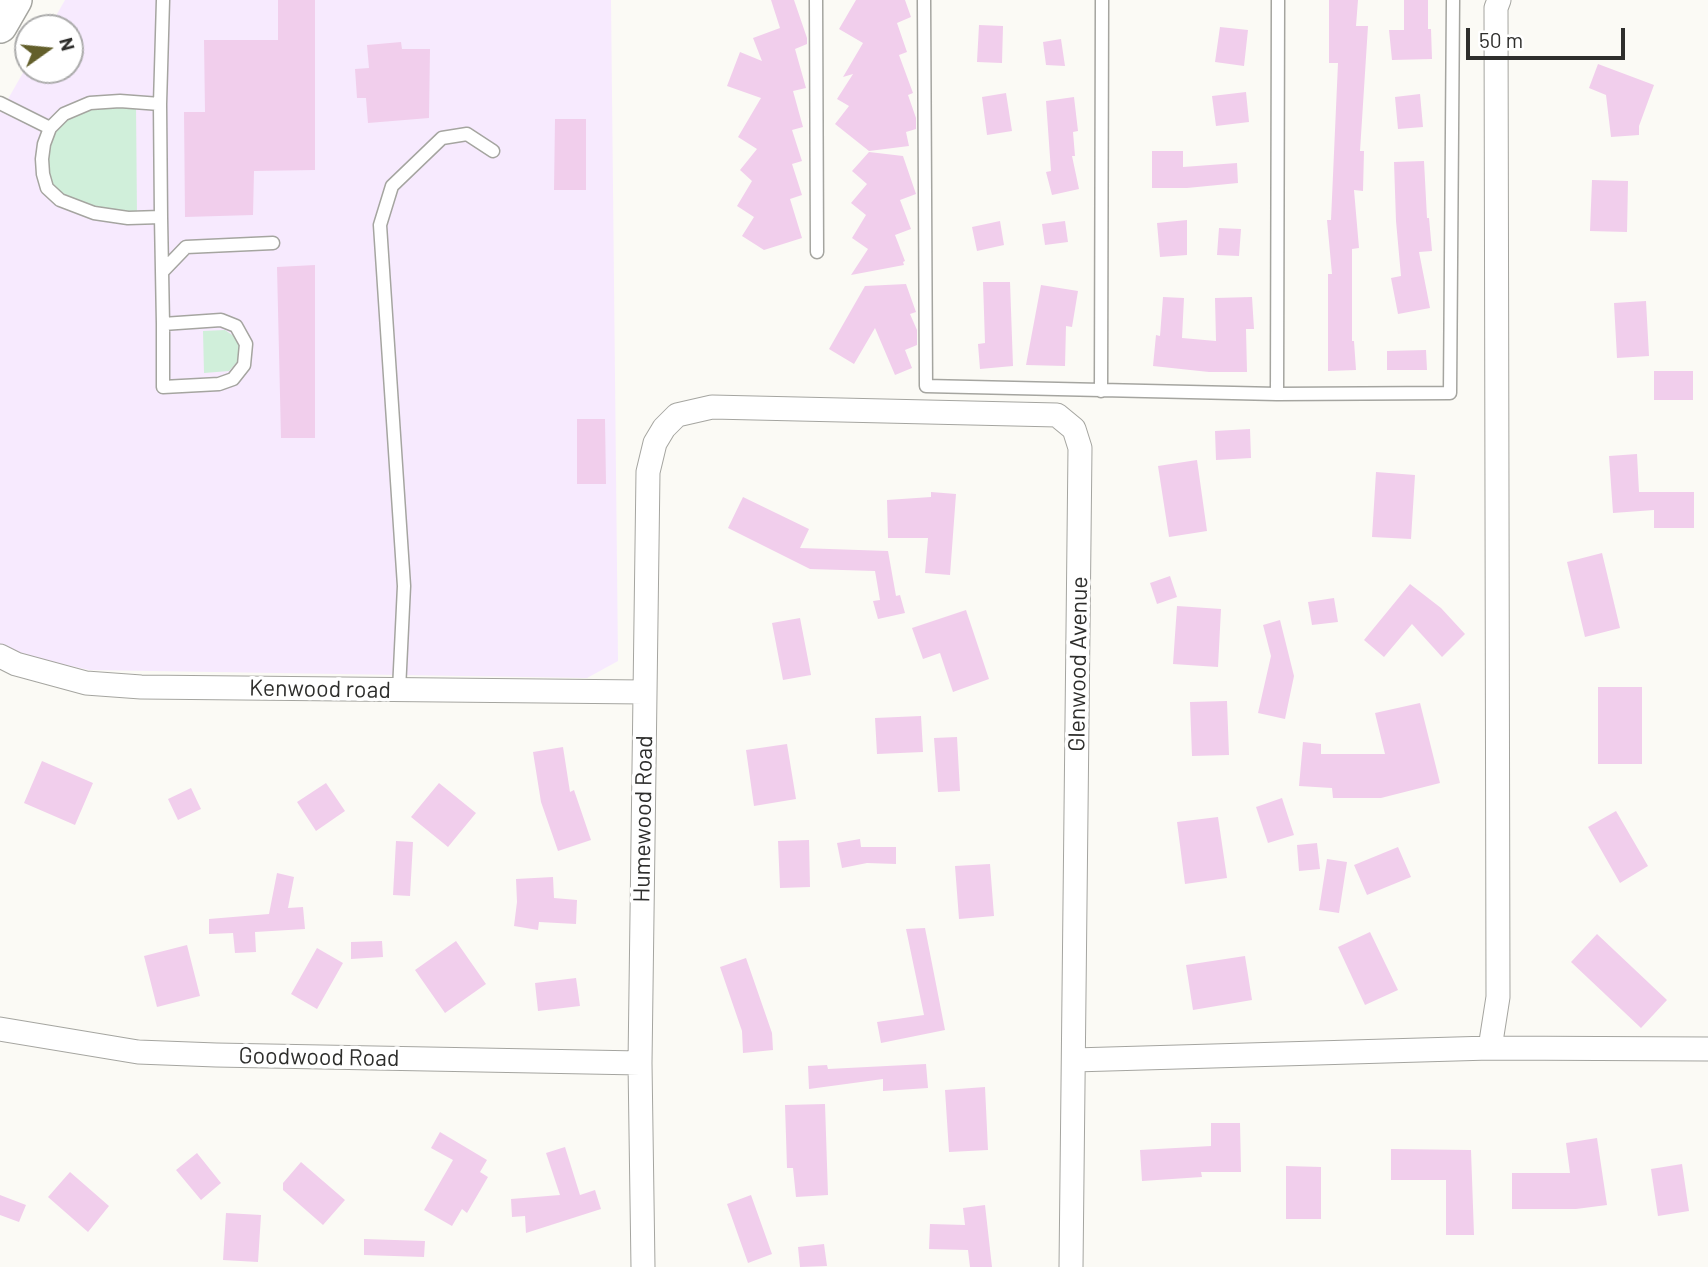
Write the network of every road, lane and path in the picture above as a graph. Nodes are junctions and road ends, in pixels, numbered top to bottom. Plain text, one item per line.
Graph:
1 (15, 0) edge
2 (163, 0) edge
3 (816, 0) edge
4 (923, 0) edge
5 (1102, 0) edge
6 (1278, 0) edge
7 (1453, 0) edge
8 (1499, 0) edge
9 (0, 26) edge
10 (0, 103) edge
11 (160, 104) junction
12 (50, 128) junction
13 (493, 151) dead end
14 (161, 217) junction
15 (273, 243) dead end
16 (817, 252) dead end
17 (162, 272) junction
18 (163, 324) junction
19 (1101, 391) junction
20 (1277, 394) junction
21 (712, 407) joint
22 (0, 656) edge
23 (399, 690) junction
24 (644, 692) junction
25 (0, 1029) edge
26 (1490, 1048) junction
27 (1708, 1049) edge
28 (1074, 1060) junction
29 (640, 1063) junction
30 (643, 1267) edge
31 (1071, 1267) edge

1 - 9 main road
2 - 11 lane
3 - 16 lane
4 - 19 lane
5 - 19 lane
6 - 20 lane
7 - 20 lane
8 - 26 street
10 - 12 lane
11 - 12 lane
11 - 14 lane
12 - 14 lane
13 - 23 lane
14 - 17 lane
15 - 17 lane
17 - 18 lane
18 - 18 lane
19 - 20 lane
21 - 24 street, Humewood Road
21 - 28 street, Glenwood Avenue
22 - 23 street, Kenwood road
23 - 24 street, Kenwood road
24 - 29 street, Humewood Road
25 - 29 street, Goodwood Road
26 - 27 street
26 - 28 street
28 - 31 street, Glenwood Avenue
29 - 30 street, Humewood Road

